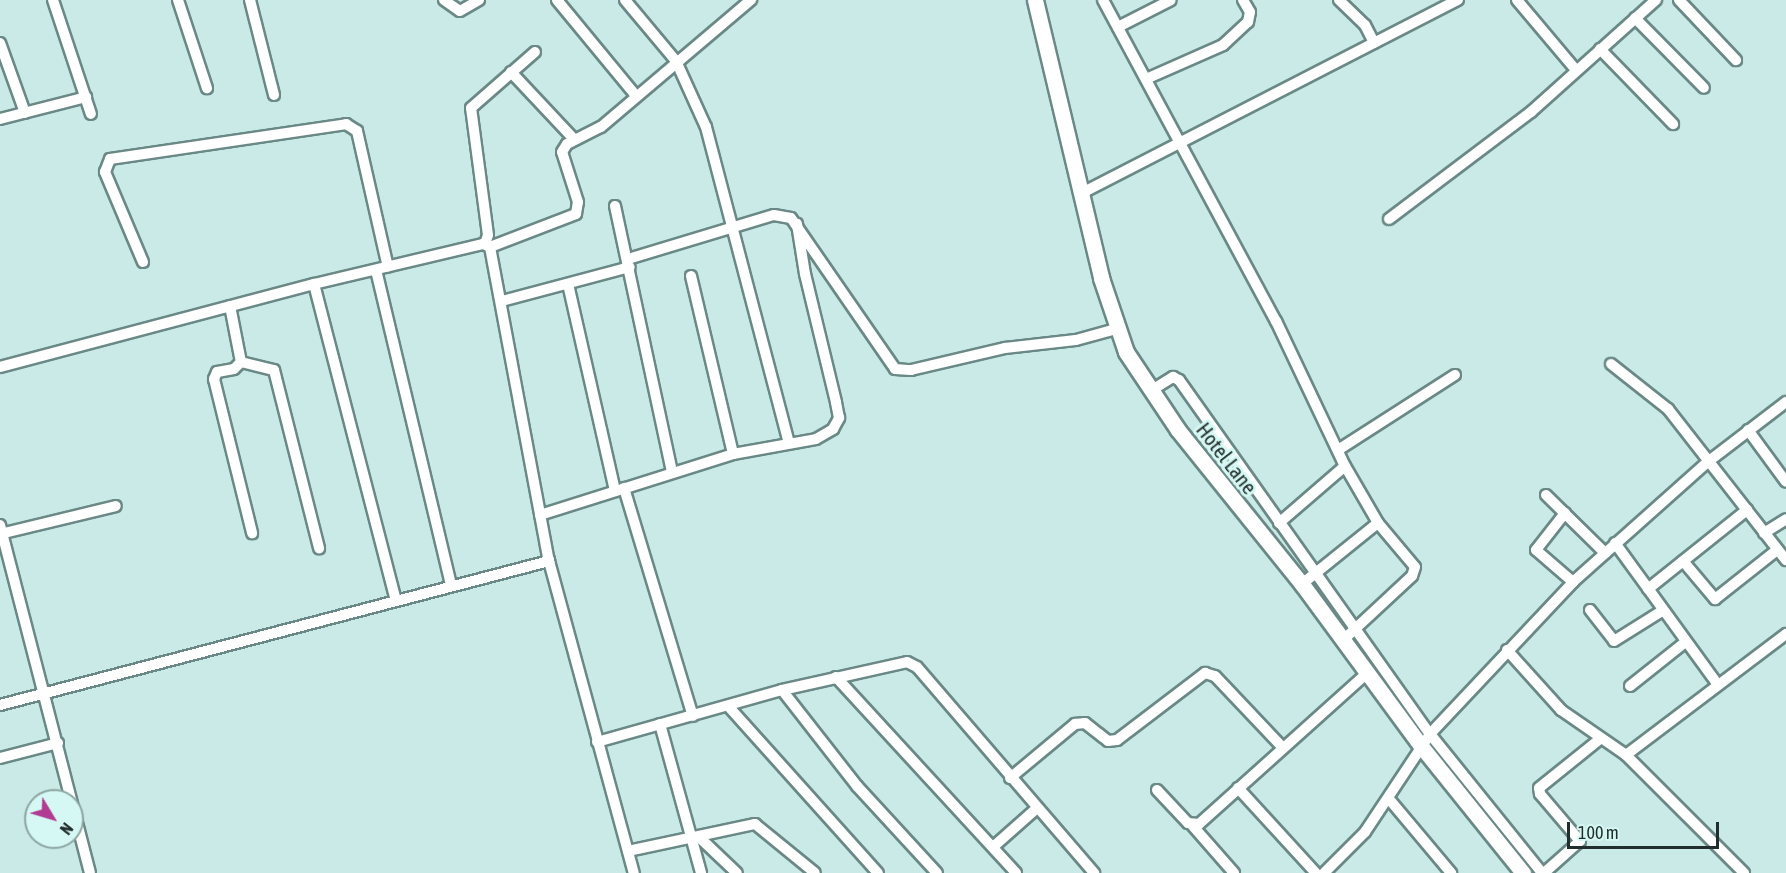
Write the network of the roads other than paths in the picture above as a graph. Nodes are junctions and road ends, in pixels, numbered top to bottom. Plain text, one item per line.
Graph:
1 (53, 0) edge
2 (178, 0) edge
3 (250, 0) edge
4 (444, 0) edge
5 (479, 0) edge
6 (557, 0) edge
7 (625, 0) edge
8 (751, 0) edge
9 (1035, 0) edge
10 (1103, 0) edge
11 (1171, 0) edge
12 (1244, 0) edge
13 (1338, 0) edge
14 (1458, 0) edge
15 (1517, 0) edge
16 (1656, 0) edge
17 (1679, 0) edge
18 (1635, 18) junction
19 (1118, 27) junction
20 (0, 43) edge
21 (1374, 43) junction
22 (1600, 49) junction
23 (535, 52) dead end
24 (1736, 60) dead end
25 (676, 61) junction
26 (1576, 70) junction
27 (511, 72) junction
28 (1146, 79) junction
29 (207, 88) dead end
30 (1704, 88) dead end
31 (274, 95) dead end
32 (636, 96) junction
33 (86, 97) junction
34 (25, 113) junction
35 (92, 114) dead end
36 (0, 119) edge
37 (1673, 124) dead end
38 (574, 139) junction
39 (1182, 144) junction
40 (1087, 191) junction
41 (615, 206) dead end
42 (1389, 219) dead end
43 (797, 224) junction
44 (734, 226) junction
45 (488, 246) junction
46 (143, 262) dead end
47 (629, 263) junction
48 (388, 267) junction
49 (376, 270) junction
50 (691, 276) dead end
51 (314, 284) junction
52 (568, 284) junction
53 (502, 301) junction
54 (230, 306) junction
55 (1116, 329) junction
56 (242, 362) junction
57 (1611, 364) dead end
58 (0, 367) edge
59 (1455, 375) dead end
60 (1159, 385) junction
61 (1786, 402) edge
62 (1748, 430) junction
63 (789, 443) junction
64 (1338, 450) junction
65 (733, 454) junction
66 (1709, 462) junction
67 (1345, 466) junction
68 (672, 472) junction
69 (1786, 482) edge
70 (620, 490) junction
71 (1546, 495) dead end
72 (116, 506) dead end
73 (1747, 510) junction
74 (1564, 513) junction
75 (540, 516) junction
76 (1786, 519) edge
77 (1279, 523) junction
78 (1378, 523) junction
79 (1, 531) edge
80 (252, 533) dead end
81 (1764, 533) junction
82 (1615, 543) junction
83 (319, 548) dead end
84 (1777, 550) junction
85 (1605, 553) junction
86 (1786, 560) edge
87 (549, 561) junction
88 (1683, 561) junction
89 (1308, 578) junction
90 (1573, 582) junction
91 (451, 586) junction
92 (1648, 589) junction
93 (396, 601) junction
94 (1590, 610) dead end
95 (1662, 611) junction
96 (1349, 634) junction
97 (1786, 634) edge
98 (1684, 643) junction
99 (1507, 650) junction
100 (1367, 673) junction
101 (836, 677) junction
102 (1630, 686) dead end
103 (1718, 686) junction
104 (782, 690) junction
105 (46, 693) junction
106 (0, 705) edge
107 (729, 707) junction
108 (693, 716) junction
109 (660, 724) junction
110 (1600, 739) junction
111 (1425, 740) junction
112 (597, 742) junction
113 (58, 743) junction
114 (1283, 748) junction
115 (1626, 755) junction
116 (0, 758) edge
117 (1010, 778) junction
118 (1238, 788) junction
119 (1157, 790) dead end
120 (1389, 799) junction
121 (1036, 809) junction
122 (1192, 825) junction
123 (694, 838) junction
124 (993, 848) junction
125 (628, 851) junction
126 (1738, 871) edge
127 (1013, 872) edge
128 (90, 873) edge
129 (633, 873) edge
130 (701, 873) edge
131 (737, 873) edge
132 (814, 873) edge
133 (878, 873) edge
134 (937, 873) edge
135 (1094, 873) edge
136 (1234, 873) edge
137 (1316, 873) edge
138 (1324, 873) edge
139 (1451, 873) edge
140 (1523, 873) edge
141 (1543, 873) edge

1 - 33 street
2 - 29 street
3 - 31 street
4 - 5 street
6 - 32 street
7 - 25 street
8 - 25 street
9 - 40 street, Hotel Lane
10 - 19 street
11 - 19 street
12 - 28 street
13 - 21 street
14 - 21 street
15 - 26 street
16 - 18 street
17 - 24 street
18 - 22 street
18 - 30 street
19 - 28 street
20 - 34 street
21 - 39 street
22 - 26 street
22 - 37 street
23 - 27 street
25 - 32 street
25 - 44 street
26 - 42 street
27 - 38 street
27 - 45 street
28 - 39 street
32 - 38 street
33 - 34 street
33 - 35 street
34 - 36 street
38 - 45 street
39 - 40 street
39 - 64 street
40 - 55 street, Hotel Lane
41 - 47 street
43 - 44 street
43 - 55 street
43 - 63 street
44 - 47 street
44 - 63 street
45 - 48 street
45 - 53 street
46 - 48 street
47 - 52 street
47 - 68 street
48 - 49 street
49 - 51 street
49 - 91 street
50 - 65 street
51 - 54 street
51 - 93 street
52 - 53 street
52 - 70 street
53 - 75 street
54 - 56 street
54 - 58 street
55 - 60 street, Hotel Lane
56 - 80 street
56 - 83 street
57 - 66 street
59 - 64 street
60 - 77 street
60 - 89 street, Hotel Lane
61 - 62 street
62 - 66 street
62 - 69 street
63 - 65 street
64 - 67 street
65 - 68 street
66 - 73 street
66 - 82 street
67 - 77 street
67 - 78 street
68 - 70 street
70 - 75 street
70 - 108 street
71 - 74 street
72 - 79 street
73 - 81 street
73 - 88 street
74 - 85 street
74 - 90 street
75 - 87 street
76 - 81 street
77 - 89 street
78 - 89 street
78 - 96 street
79 - 105 street
81 - 84 street
82 - 85 street
82 - 92 street
84 - 86 street
84 - 88 street
85 - 90 street
87 - 91 street
87 - 112 street
88 - 92 street
89 - 96 street, Hotel Lane
90 - 99 street
91 - 93 street
92 - 95 street
93 - 105 street
94 - 95 street
95 - 98 street
96 - 100 street, Hotel Lane
96 - 111 street
97 - 103 street
98 - 102 street
98 - 103 street
99 - 110 street
99 - 111 street
100 - 111 street, Hotel Lane
100 - 114 street
101 - 104 street
101 - 117 street
101 - 124 street
103 - 115 street
104 - 107 street
104 - 134 street
105 - 106 street
105 - 113 street
107 - 108 street
107 - 133 street
108 - 109 street
109 - 112 street
109 - 123 street
110 - 115 street
110 - 141 street
111 - 120 street
111 - 140 street, Hotel Lane
111 - 141 street
112 - 125 street
113 - 116 street
113 - 128 street
114 - 117 street
114 - 118 street
115 - 126 street
117 - 121 street
118 - 122 street
118 - 137 street
119 - 122 street
120 - 138 street
120 - 139 street
121 - 124 street
121 - 135 street
122 - 136 street
123 - 125 street
123 - 130 street
123 - 131 street
123 - 132 street
124 - 127 street
125 - 129 street

